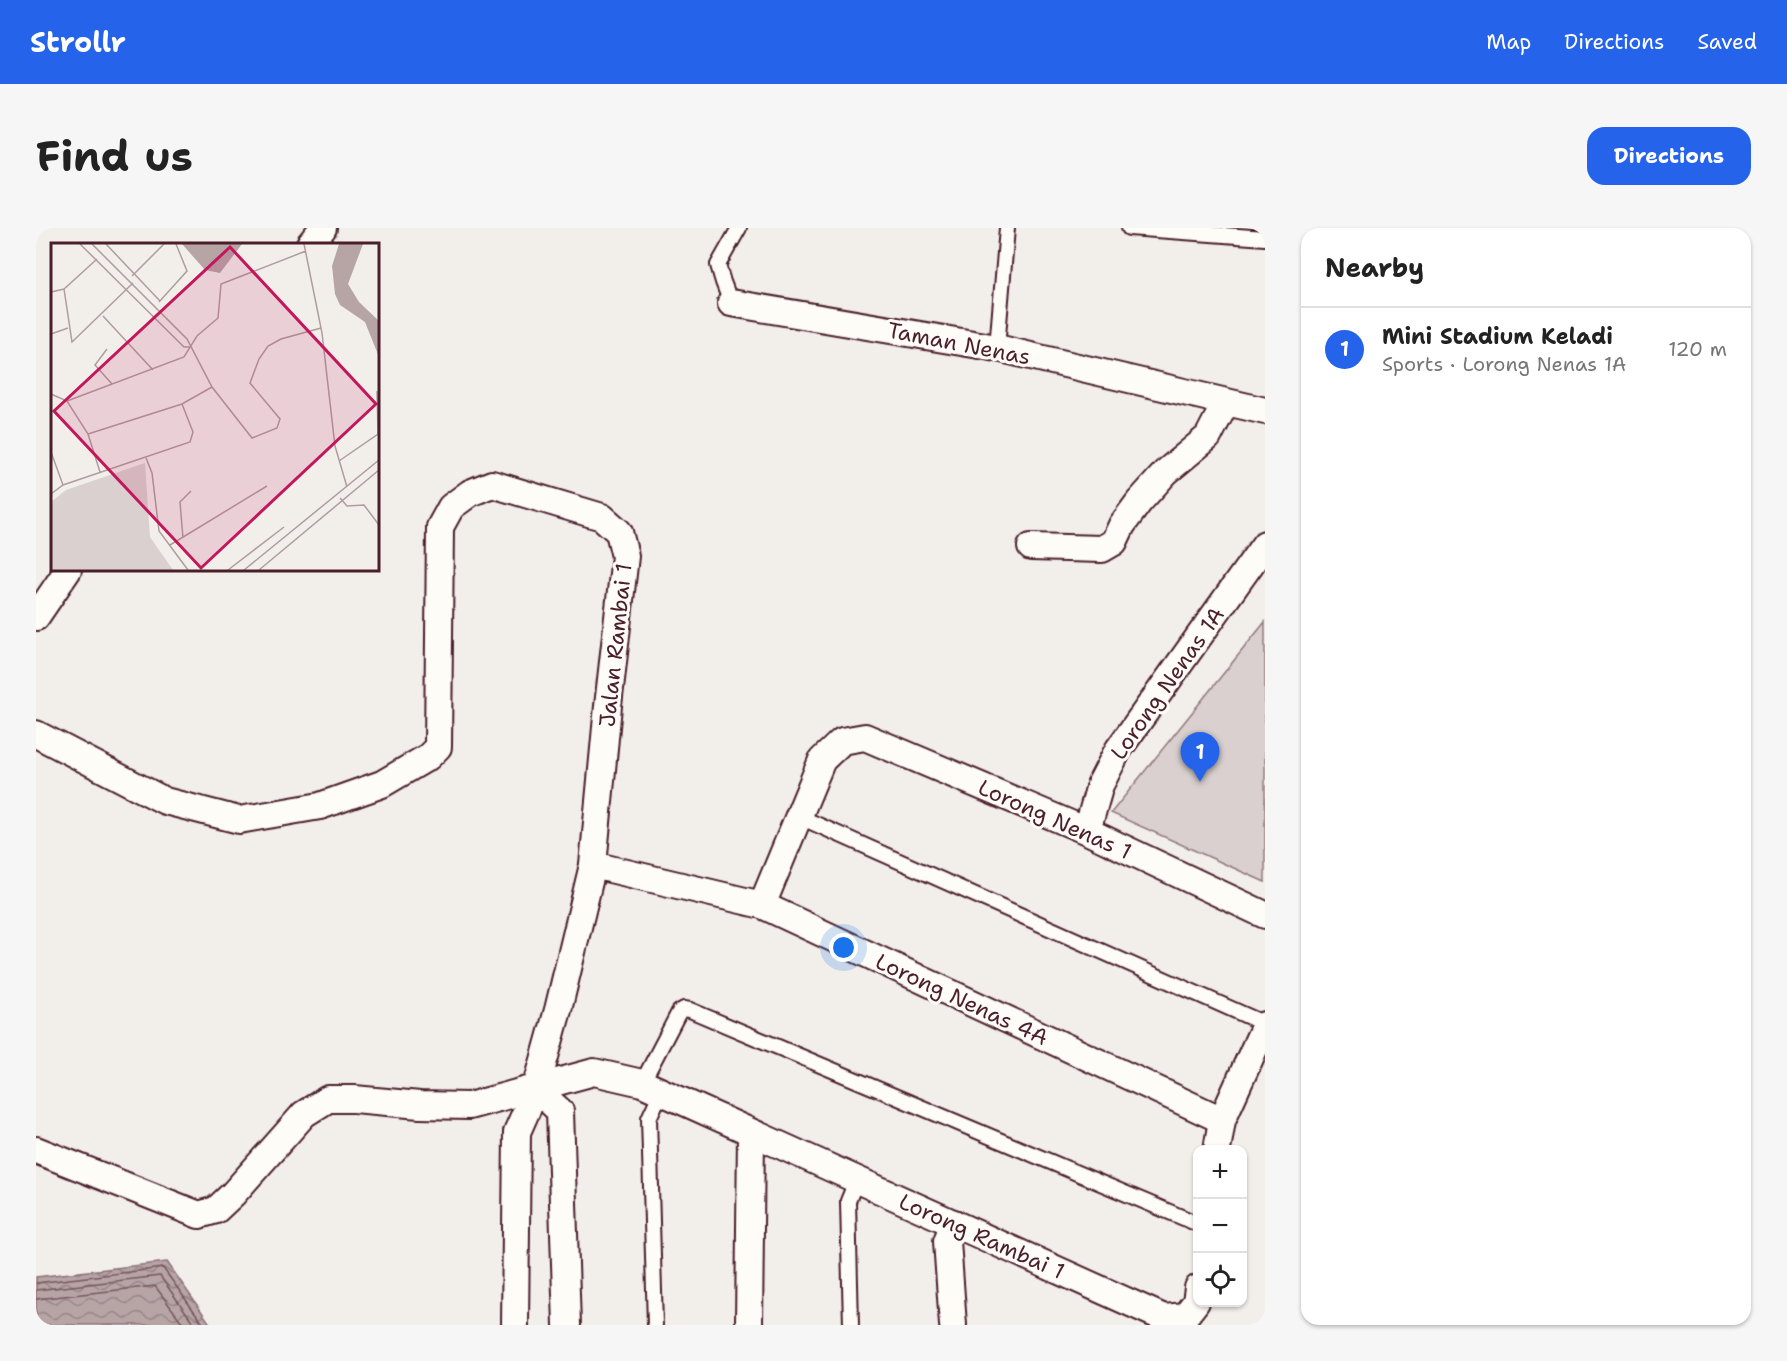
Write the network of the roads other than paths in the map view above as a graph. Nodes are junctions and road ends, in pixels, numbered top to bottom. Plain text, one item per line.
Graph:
1 (323, 228) edge
2 (739, 228) edge
3 (1007, 228) edge
4 (1129, 228) edge
5 (1265, 238) edge
6 (311, 243) edge
7 (731, 303) joint
8 (997, 348) junction
9 (1226, 402) junction
10 (1265, 411) edge
11 (1265, 544) edge
12 (1032, 547) dead end
13 (67, 572) edge
14 (36, 616) edge
15 (36, 734) edge
16 (800, 817) junction
17 (1087, 831) junction
18 (593, 865) junction
19 (762, 905) junction
20 (1265, 915) edge
21 (1265, 1025) edge
22 (651, 1087) junction
23 (536, 1089) junction
24 (1222, 1120) junction
25 (751, 1133) junction
26 (1218, 1145) edge
27 (36, 1150) edge
28 (856, 1179) junction
29 (1193, 1222) edge
30 (954, 1223) junction
31 (1193, 1307) edge
32 (1186, 1321) edge
33 (515, 1325) edge
34 (567, 1325) edge
35 (655, 1325) edge
36 (748, 1325) edge
37 (851, 1325) edge
38 (953, 1325) edge

1 - 6 street
2 - 7 lane, Taman Nenas
3 - 8 lane
4 - 5 lane
7 - 8 street, Taman Nenas
8 - 9 street, Taman Nenas
9 - 10 street, Taman Nenas
9 - 12 street
11 - 17 street, Lorong Nenas 1A
13 - 14 street
15 - 18 street, Jalan Rambai 1
16 - 17 street, Lorong Nenas 1
16 - 19 street
16 - 21 lane
17 - 20 street, Lorong Nenas 1
18 - 19 street, Lorong Nenas 4A
18 - 23 street, Jalan Rambai 1
19 - 24 street, Lorong Nenas 4A
21 - 24 street
22 - 23 street, Lorong Rambai 1
22 - 25 street, Lorong Rambai 1
22 - 29 lane
22 - 35 lane
23 - 27 street
23 - 33 street, Jalan Rambai 1
23 - 34 street
24 - 26 street
25 - 28 street, Lorong Rambai 1
25 - 36 street
28 - 30 street, Lorong Rambai 1
28 - 37 lane
30 - 32 street, Lorong Rambai 1
30 - 38 street
31 - 32 street, Lorong Rambai 1

